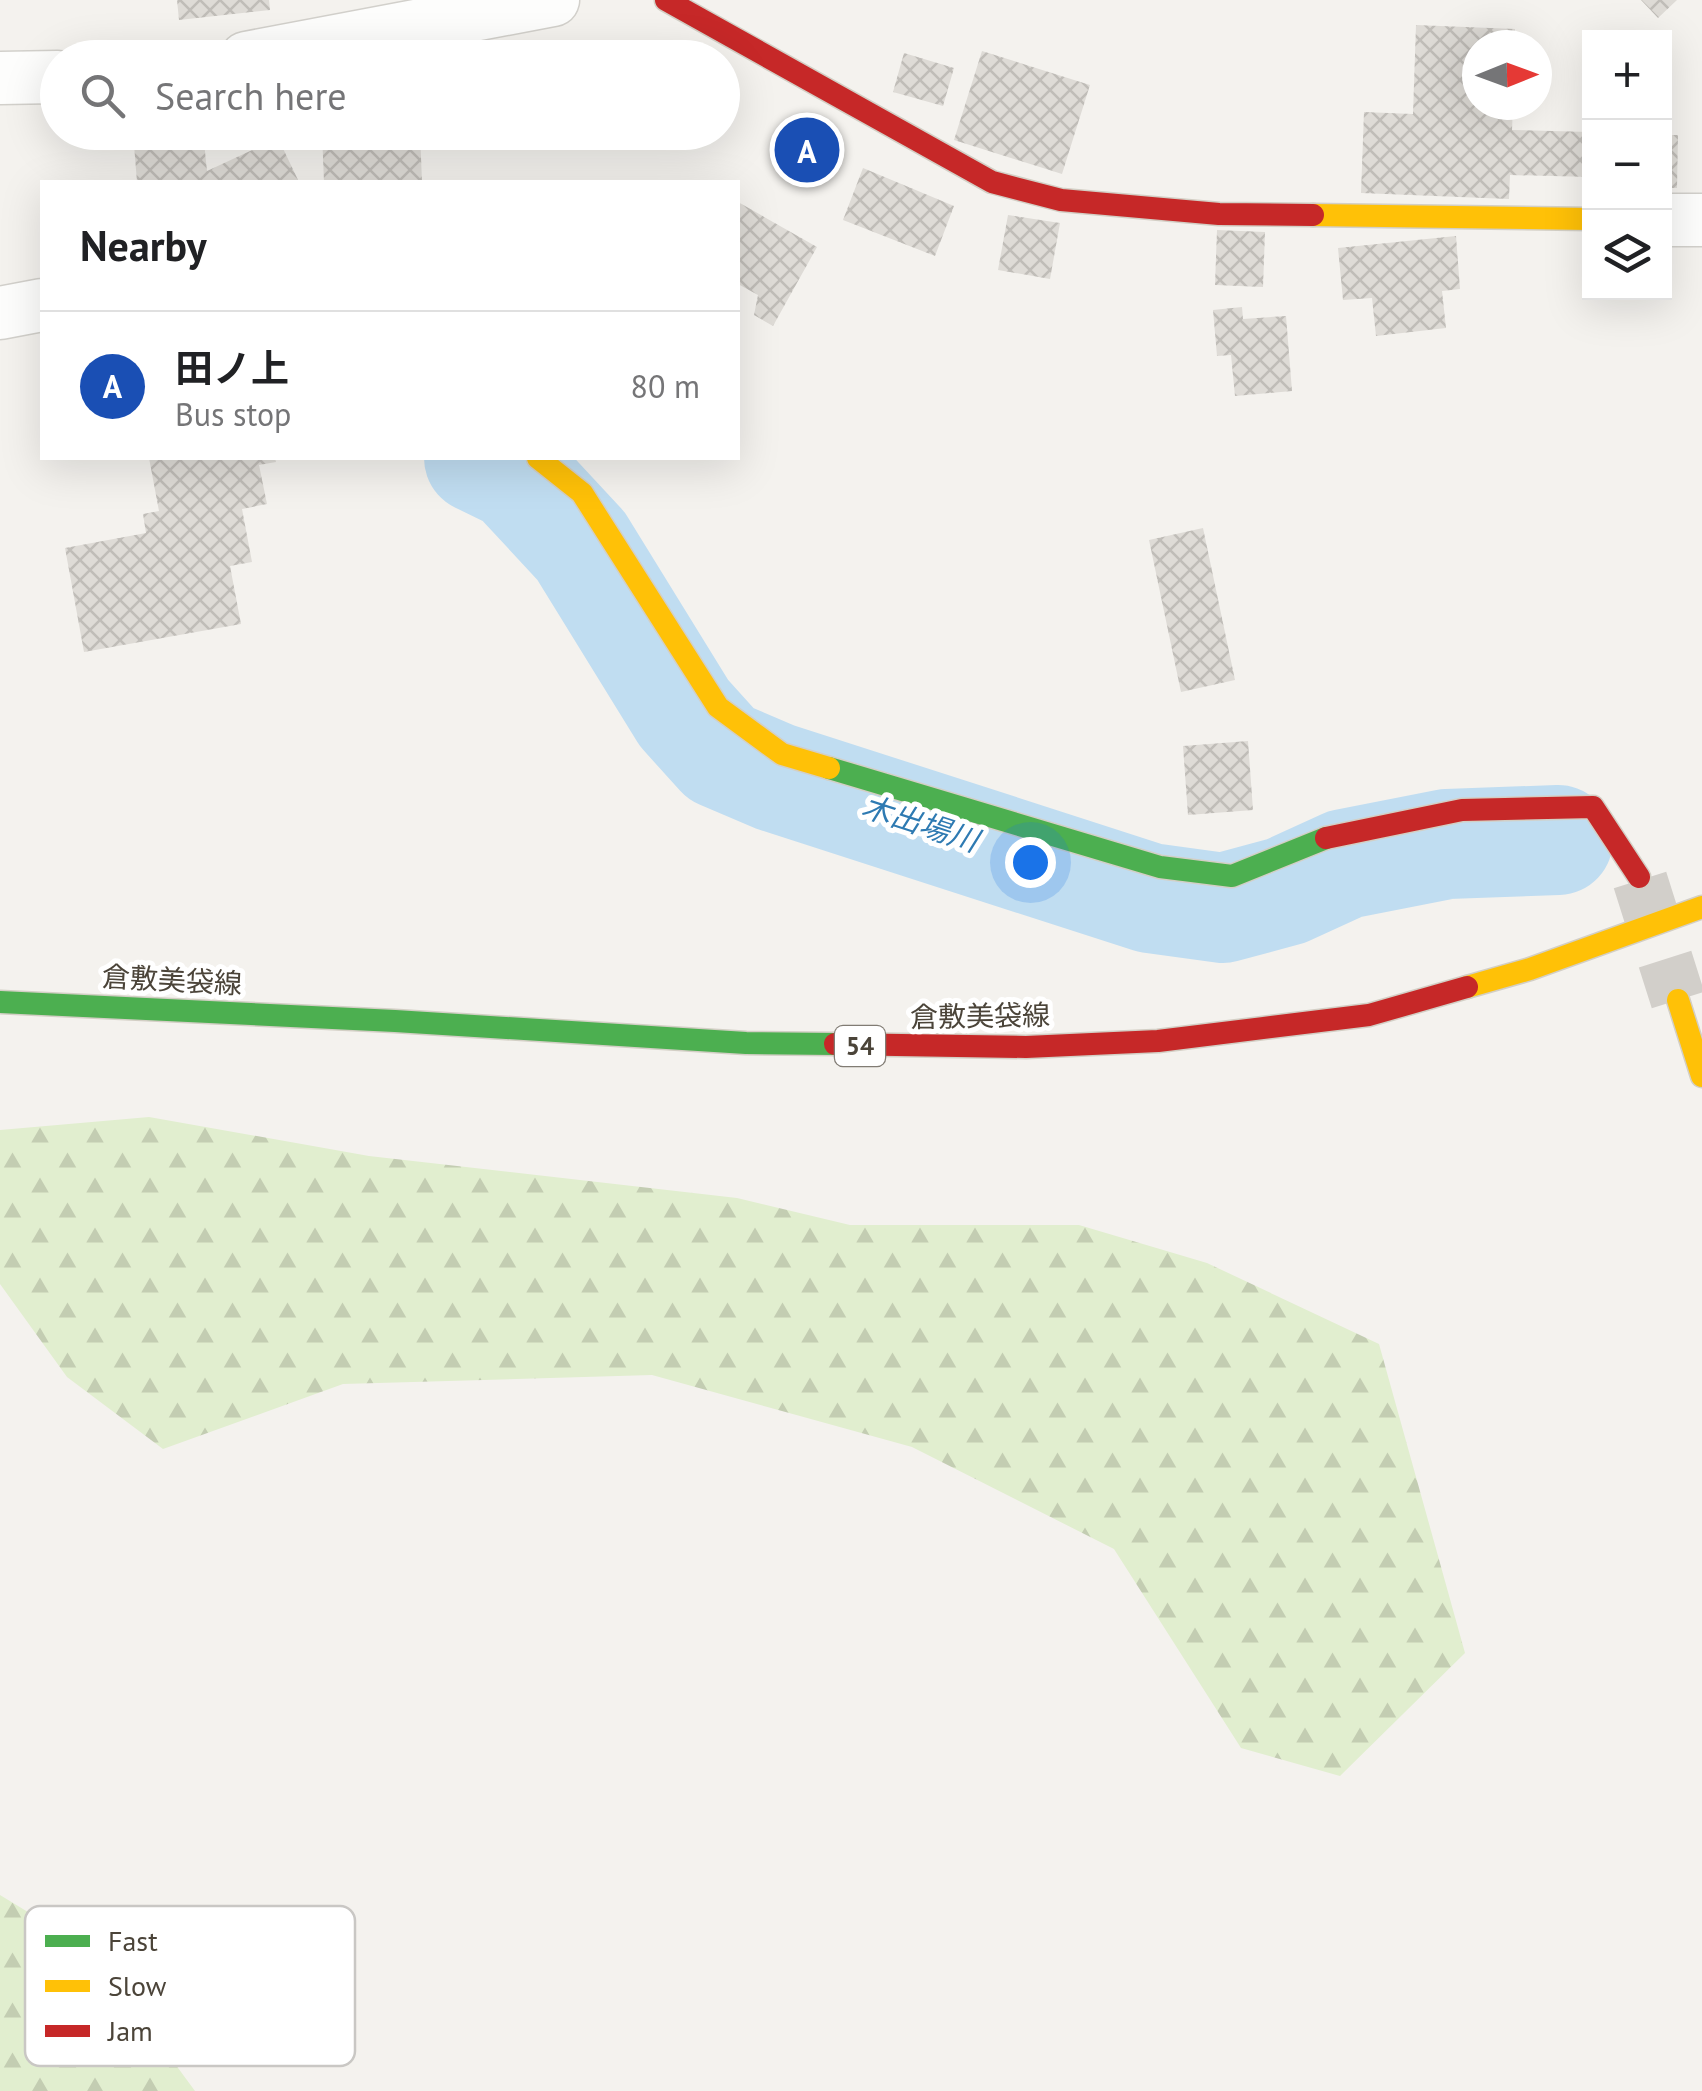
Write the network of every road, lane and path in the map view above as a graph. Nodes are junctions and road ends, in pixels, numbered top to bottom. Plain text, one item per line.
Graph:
1 (553, 0) edge
2 (666, 0) edge
3 (341, 40) edge
4 (738, 40) edge
5 (740, 41) edge
6 (40, 77) edge
7 (0, 78) edge
8 (1582, 219) edge
9 (1672, 220) edge
10 (1702, 220) edge
11 (40, 306) edge
12 (0, 313) edge
13 (541, 460) edge
14 (1639, 877) tunnel mouth
15 (1702, 907) edge
16 (1678, 1000) tunnel mouth
17 (0, 1002) edge
18 (1702, 1076) edge

1 - 3 street
2 - 4 street
5 - 8 street
6 - 7 street
9 - 10 street
11 - 12 street
13 - 14 street
15 - 17 street, 倉敷美袋線 / 54
16 - 18 street

